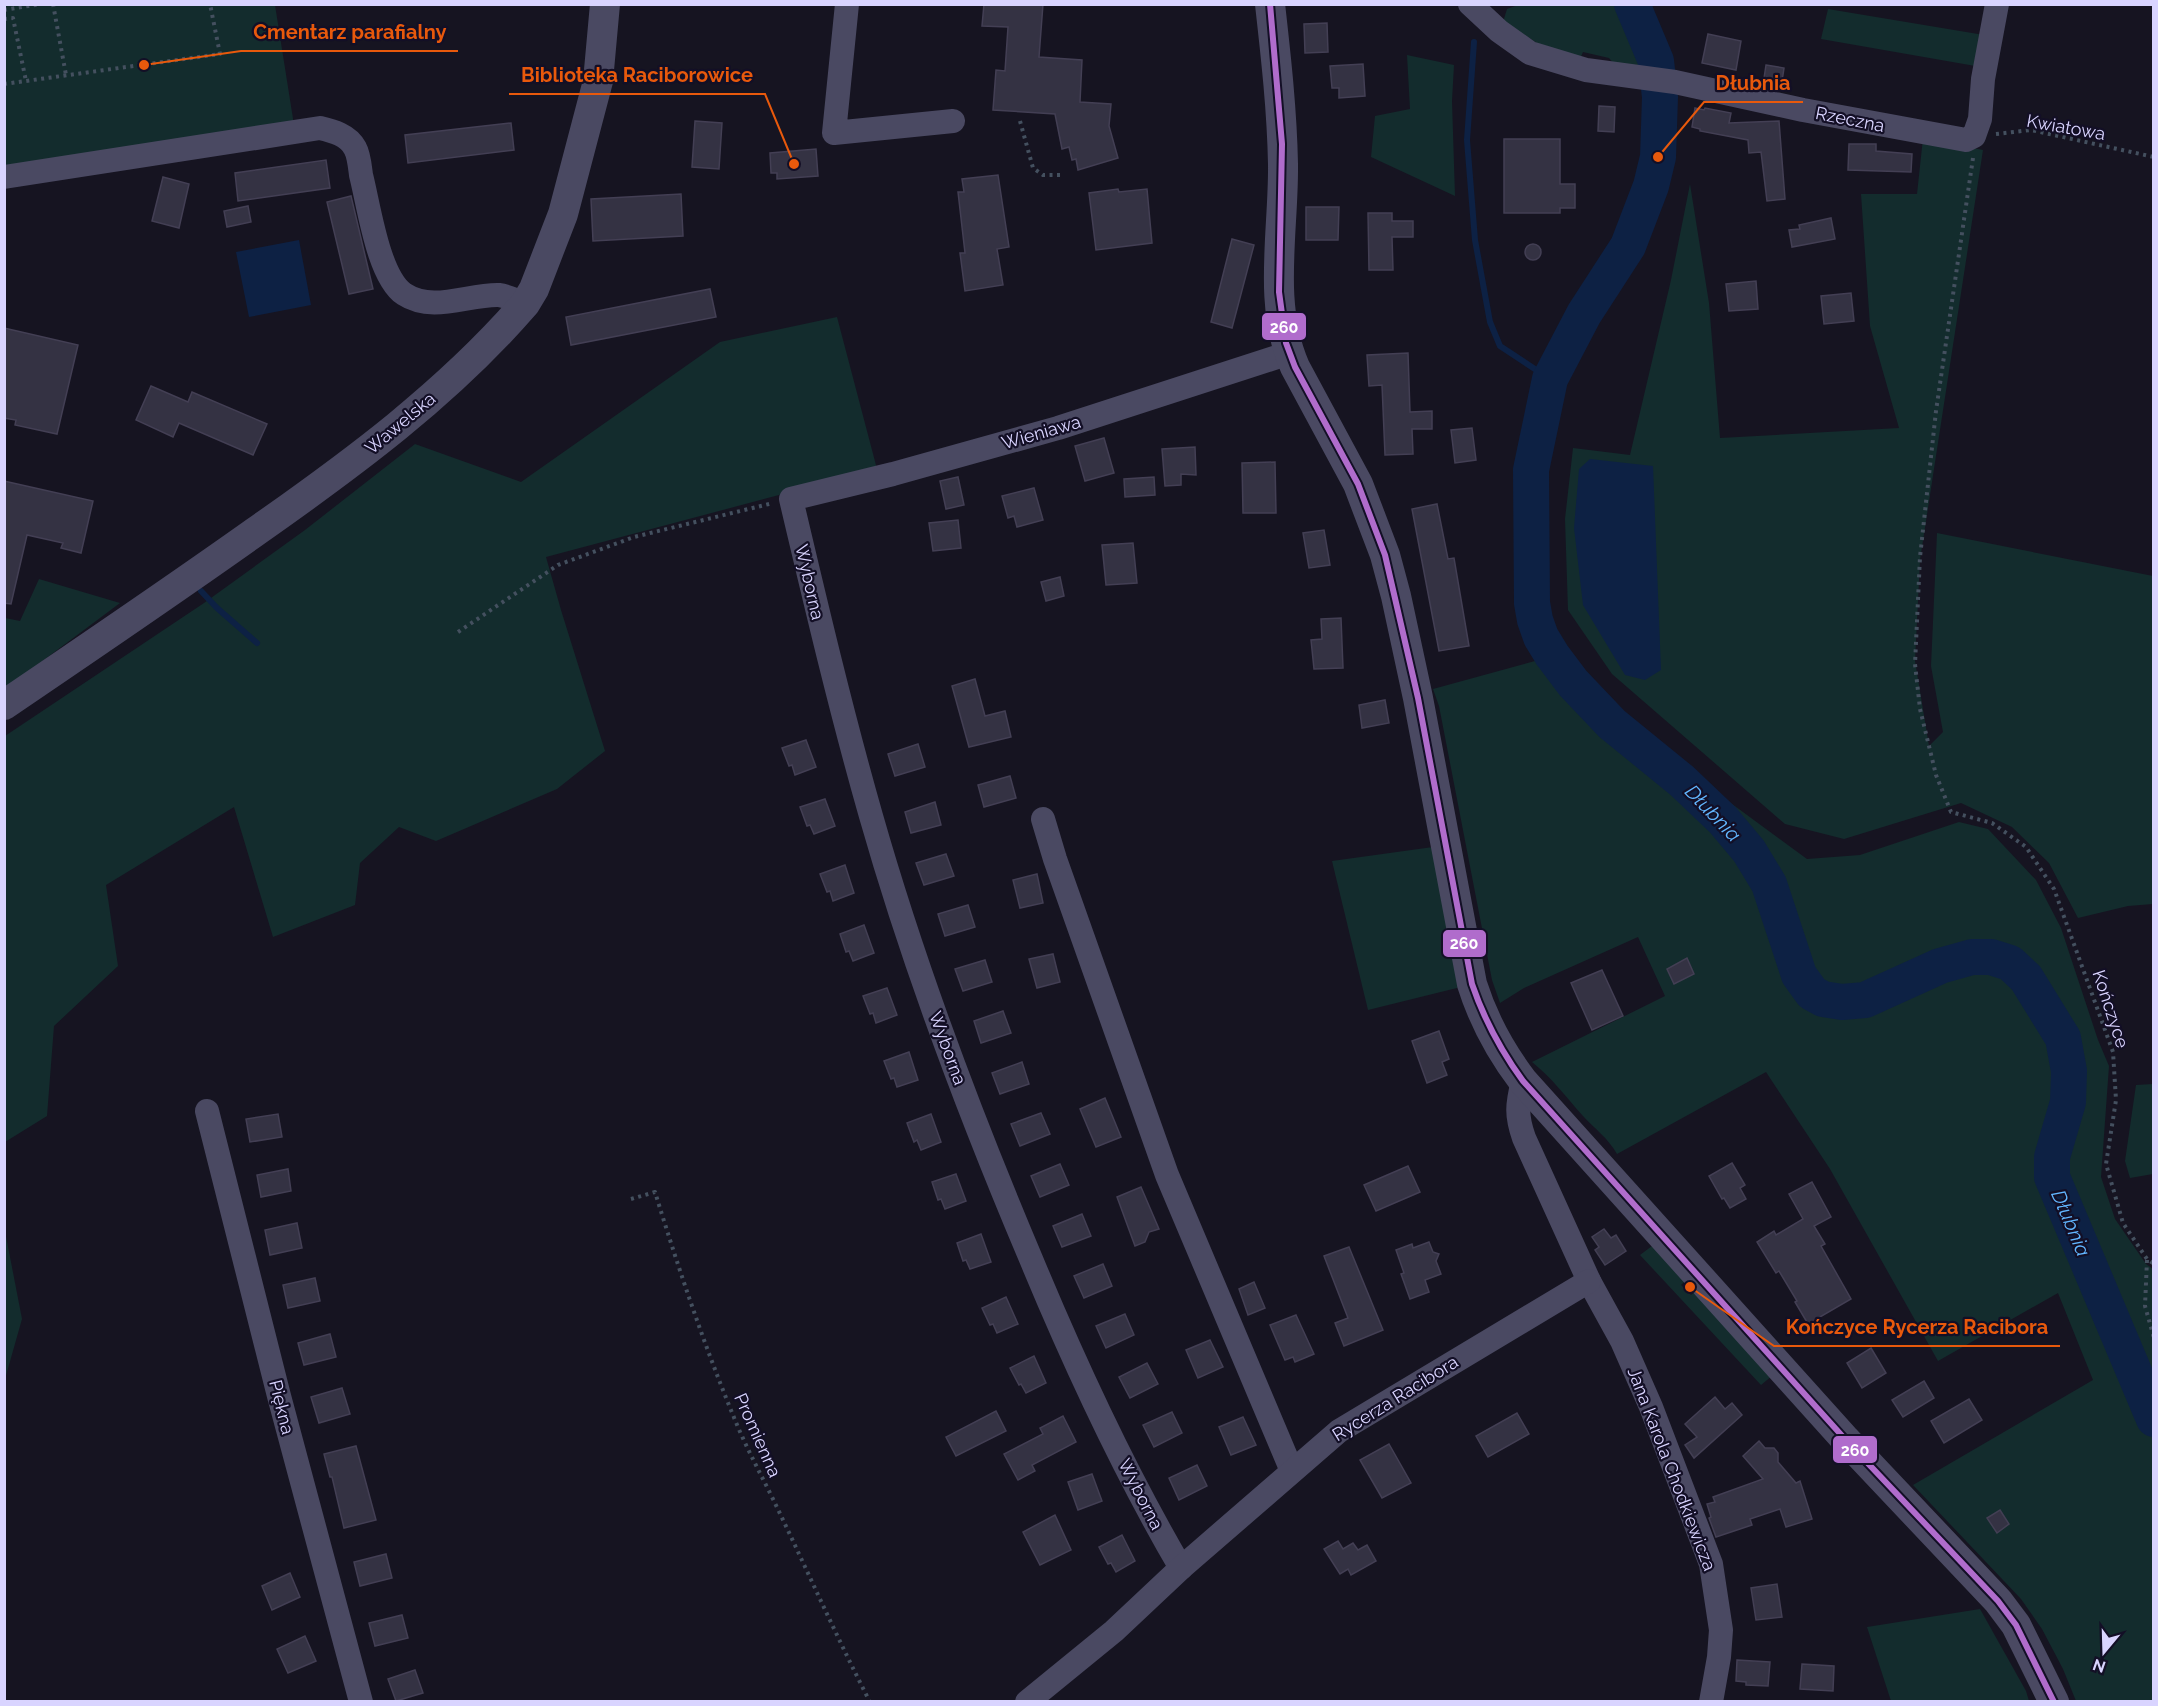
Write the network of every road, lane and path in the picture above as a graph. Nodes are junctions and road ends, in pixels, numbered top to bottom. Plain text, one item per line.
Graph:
1 (41, 4) edge
2 (53, 4) edge
3 (210, 4) edge
4 (605, 4) edge
5 (847, 4) edge
6 (1270, 4) edge
7 (1997, 4) edge
8 (1482, 7) edge
9 (4, 10) edge
10 (4, 19) edge
11 (66, 75) junction
12 (26, 81) junction
13 (4, 84) edge
14 (953, 121) dead end
15 (1020, 121) dead end
16 (1974, 136) junction
17 (2154, 157) edge
18 (1063, 175) dead end
19 (4, 177) edge
20 (525, 304) junction
21 (1288, 352) junction
22 (791, 499) junction
23 (458, 633) dead end
24 (4, 705) edge
25 (1043, 819) dead end
26 (1523, 1081) junction
27 (207, 1111) dead end
28 (631, 1199) dead end
29 (2148, 1259) junction
30 (2154, 1264) edge
31 (1590, 1281) junction
32 (2154, 1338) edge
33 (1292, 1471) junction
34 (1181, 1568) junction
35 (361, 1701) edge
36 (870, 1701) edge
37 (1027, 1701) edge
38 (1711, 1701) edge
39 (2054, 1701) edge

1 - 9 path
2 - 11 path
3 - 11 path
4 - 20 street, Wawelska
5 - 14 street
6 - 21 street
7 - 16 street
8 - 16 street, Rzeczna
10 - 12 path
11 - 12 path
12 - 13 path
15 - 18 path
16 - 17 path, Kwiatowa
16 - 29 path, Kończyce
19 - 20 street
20 - 24 street, Wawelska
21 - 22 street, Wieniawa
21 - 26 street
22 - 23 path
22 - 34 street, Wyborna
25 - 33 street
26 - 31 street
26 - 39 street
27 - 35 street, Piękna
28 - 36 path, Promienna
29 - 30 path, Kończyce
29 - 32 path
31 - 33 street, Rycerza Racibora
31 - 38 street, Jana Karola Chodkiewicza
33 - 34 street, Rycerza Racibora
34 - 37 street, Rycerza Racibora

